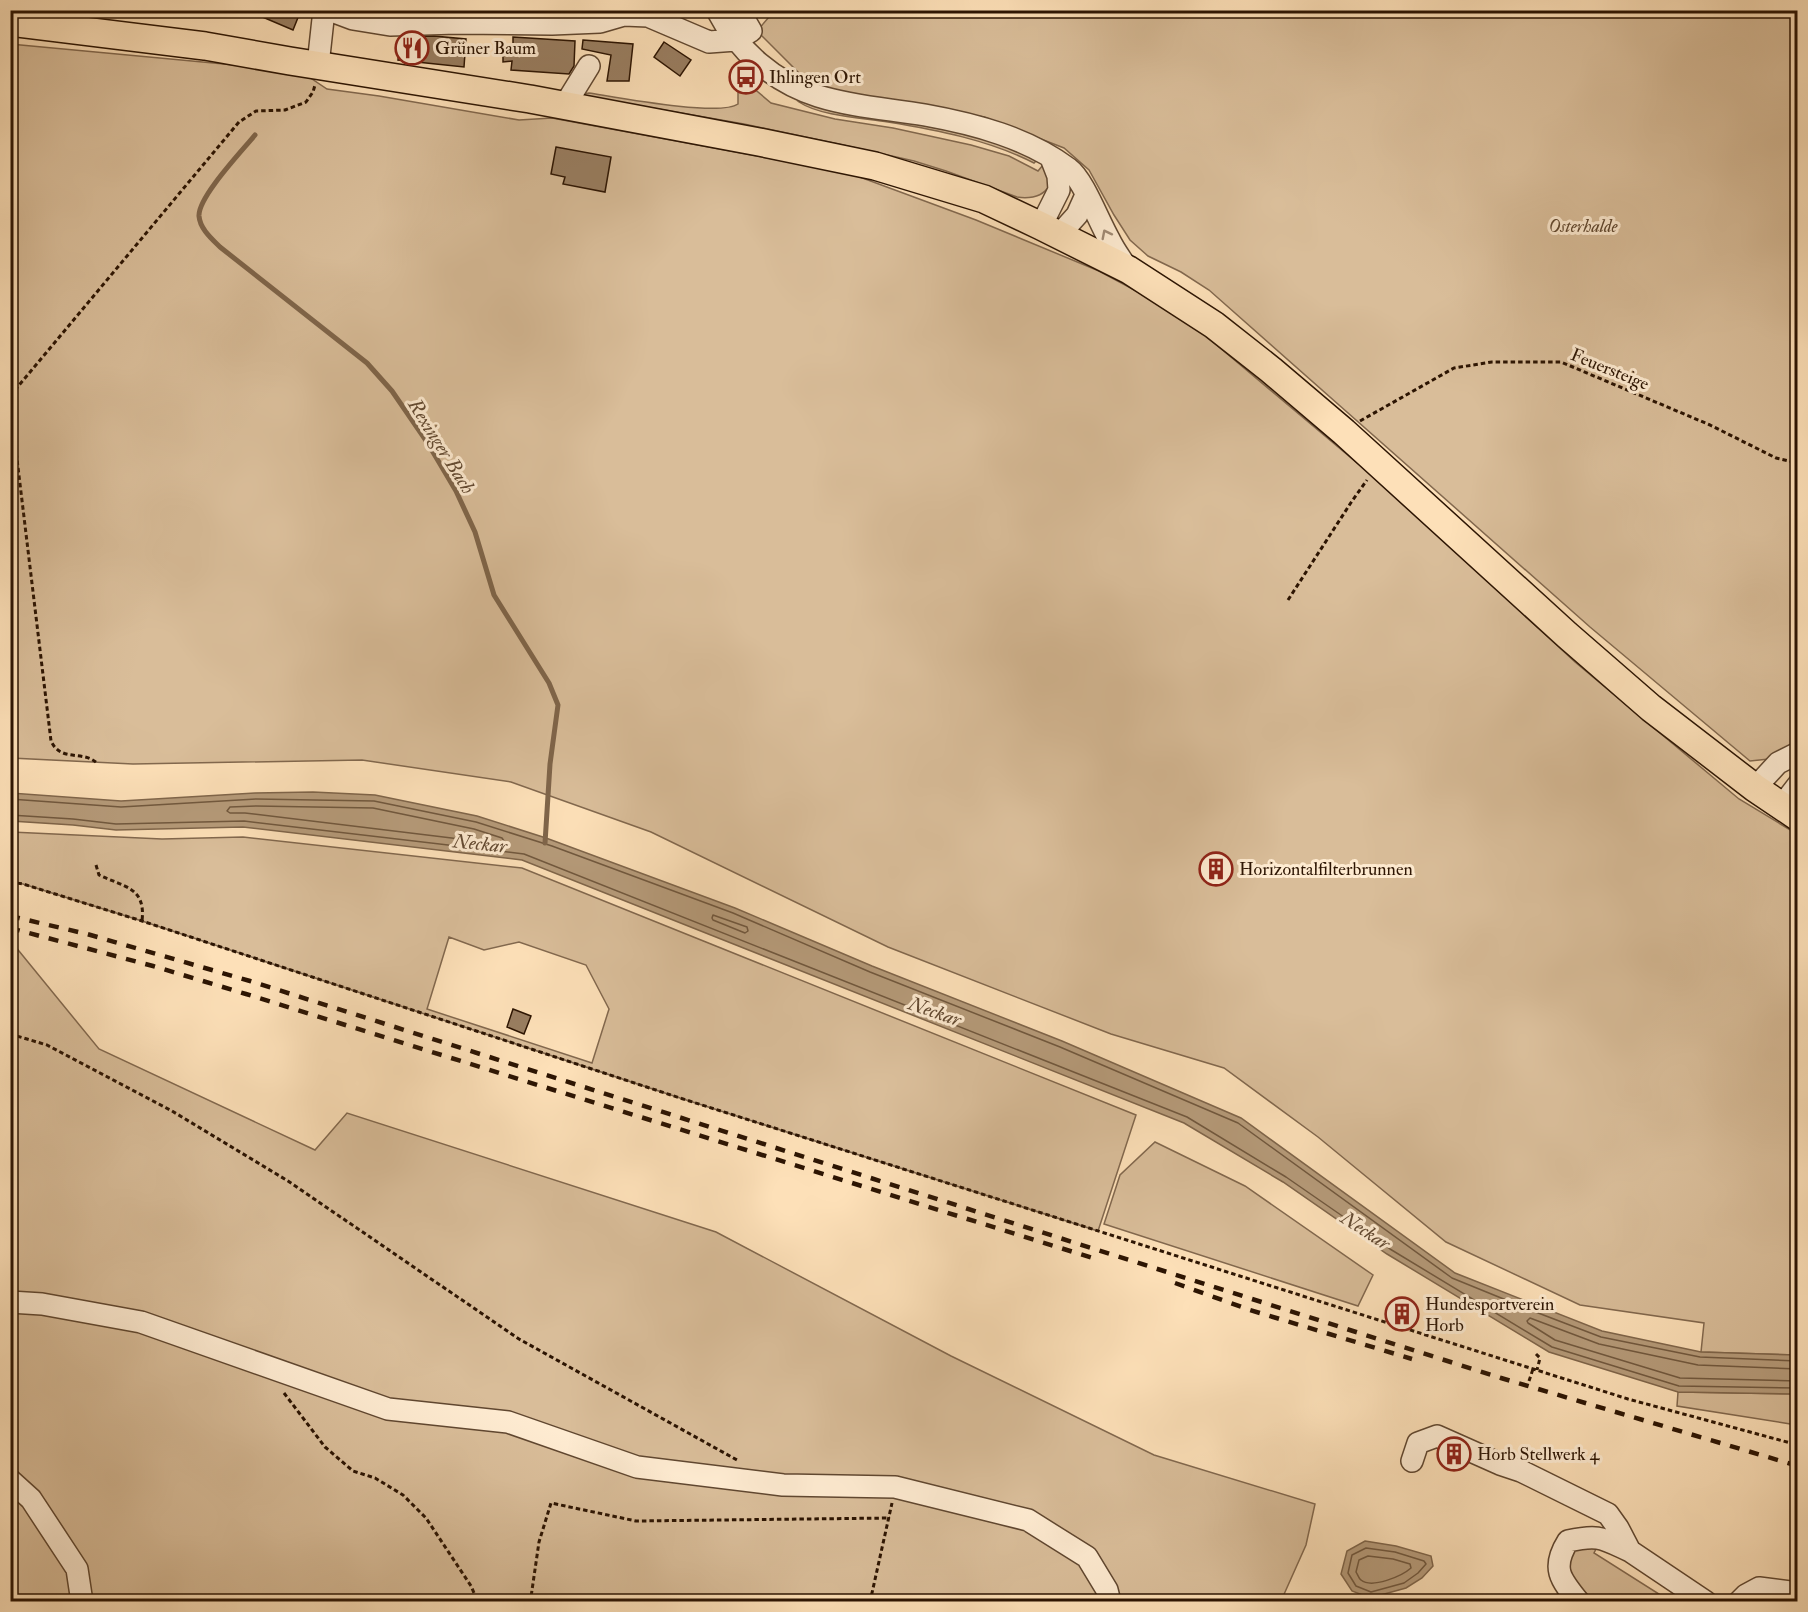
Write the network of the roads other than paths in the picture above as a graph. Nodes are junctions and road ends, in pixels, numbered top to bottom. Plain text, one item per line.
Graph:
1 (326, 10) edge
2 (717, 10) edge
3 (739, 10) edge
4 (510, 17) edge
5 (10, 22) edge
6 (736, 40) junction
7 (318, 65) junction
8 (589, 66) dead end
9 (565, 105) junction
10 (1051, 158) junction
11 (1086, 195) junction
12 (1050, 230) junction
13 (1129, 270) junction
14 (1797, 753) edge
15 (1797, 785) edge
16 (1755, 788) junction
17 (1789, 812) edge
18 (10, 1302) edge
19 (1412, 1461) dead end
20 (10, 1480) edge
21 (1630, 1551) junction
22 (1797, 1593) edge
23 (82, 1602) edge
24 (1110, 1602) edge
25 (1579, 1602) edge
26 (1706, 1602) edge
27 (1739, 1602) edge

1 - 4 street
1 - 7 street
2 - 6 street
3 - 6 street
4 - 6 street
5 - 7 main road
6 - 10 street
7 - 9 main road
8 - 9 street
9 - 12 main road
10 - 11 street
10 - 12 street
11 - 12 street
13 -> 11 street
12 - 13 main road
13 - 16 main road
14 - 16 street
15 - 17 street
16 - 17 main road
18 - 24 street
19 - 21 street
20 - 23 street
21 - 25 street
21 - 26 street
22 - 27 street

